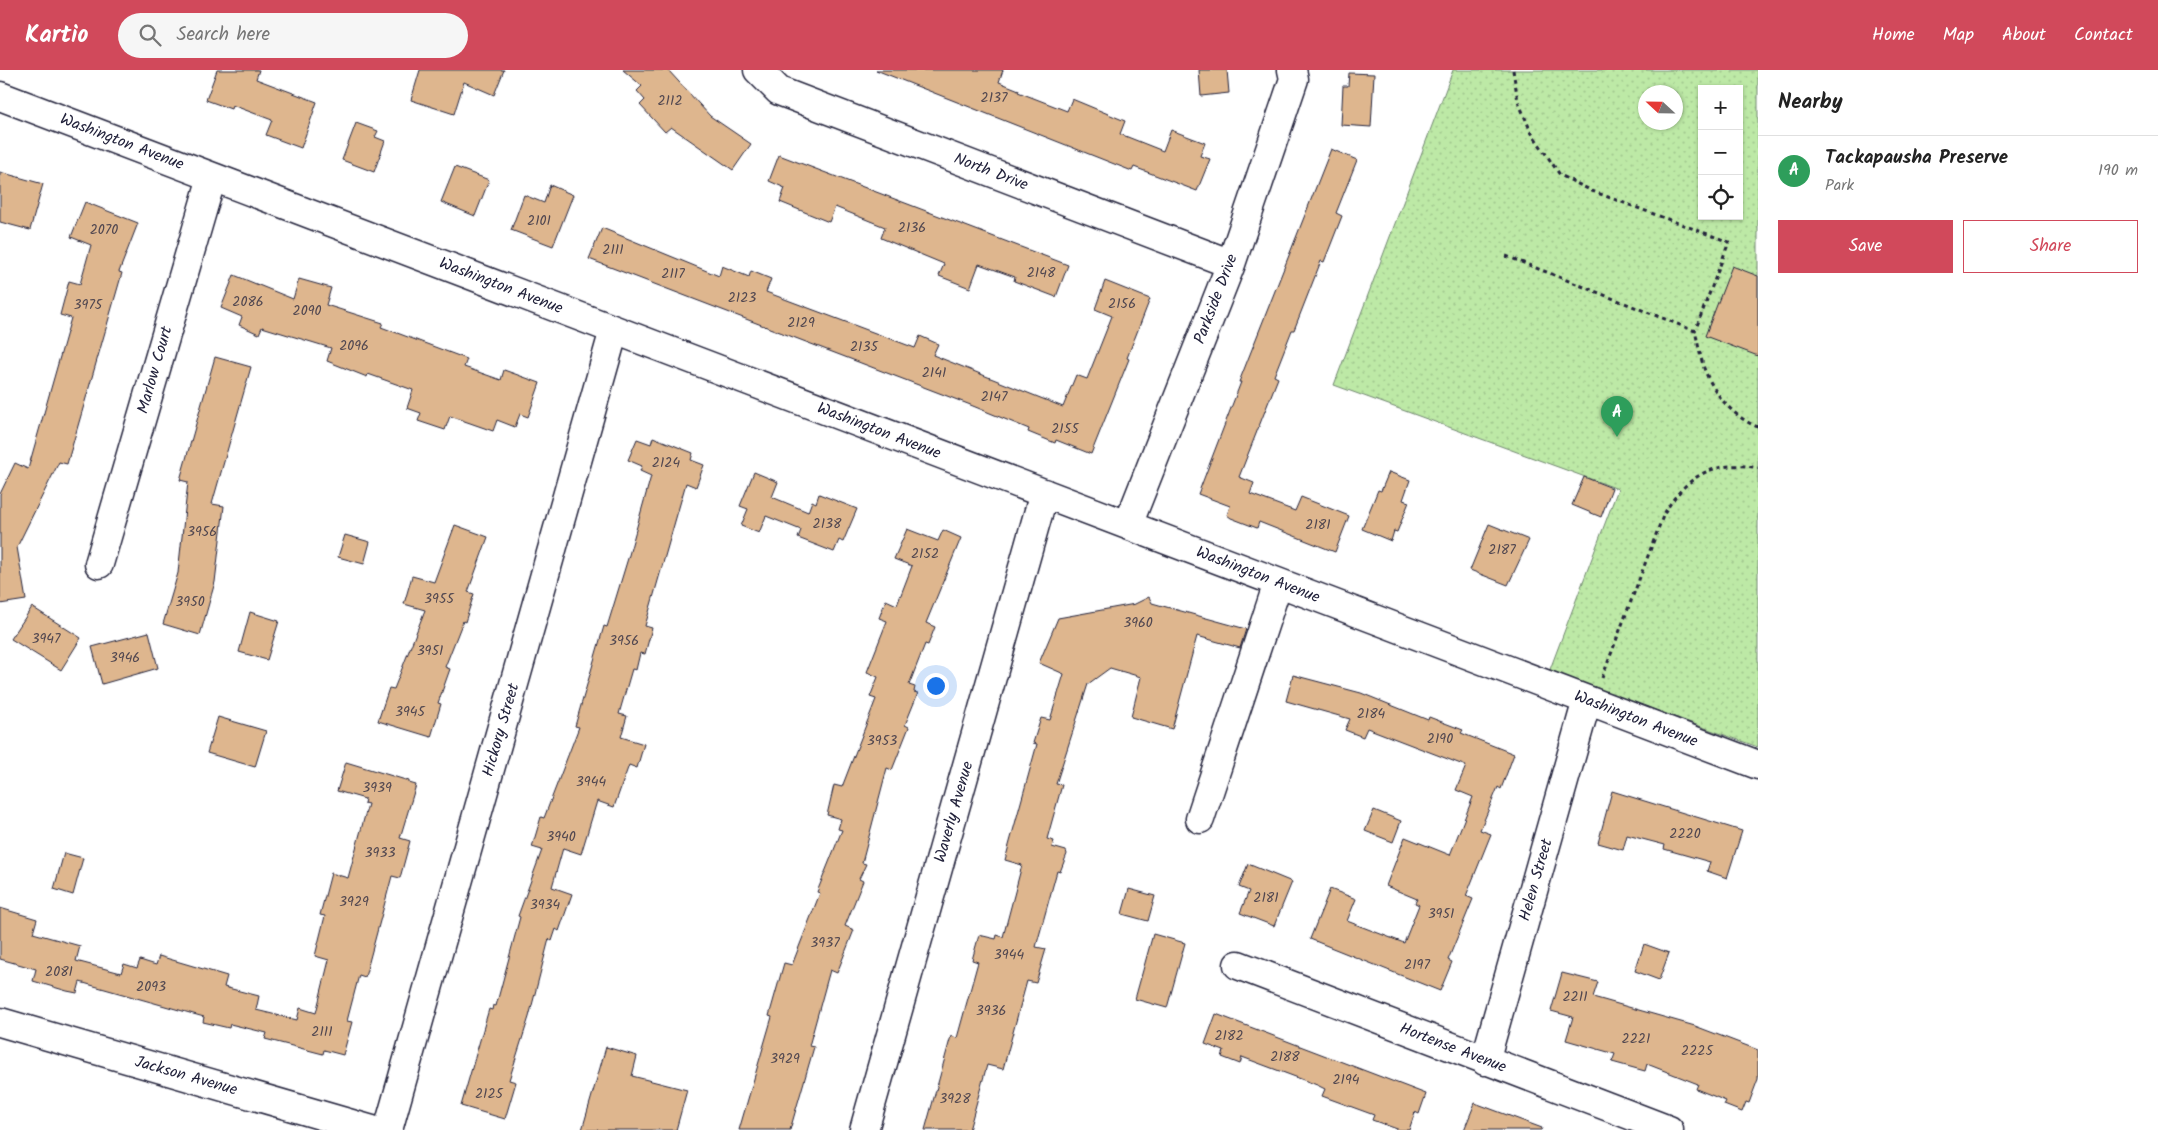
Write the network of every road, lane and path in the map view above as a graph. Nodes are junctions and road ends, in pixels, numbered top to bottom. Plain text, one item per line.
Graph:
1 (758, 70) edge
2 (1292, 70) edge
3 (1513, 70) edge
4 (0, 96) edge
5 (212, 176) junction
6 (1506, 256) dead end
7 (1231, 264) junction
8 (614, 330) junction
9 (1695, 330) junction
10 (1758, 427) edge
11 (1758, 468) edge
12 (1044, 494) junction
13 (1128, 525) junction
14 (99, 564) dead end
15 (1278, 583) junction
16 (1593, 693) junction
17 (1758, 765) edge
18 (1200, 819) dead end
19 (1238, 965) dead end
20 (1, 1028) edge
21 (1485, 1060) junction
22 (372, 1130) edge
23 (388, 1130) edge
24 (864, 1130) edge
25 (1669, 1130) edge

1 - 7 street, North Drive
2 - 7 street, Parkside Drive
3 - 9 path
4 - 5 street, Washington Avenue
5 - 8 street, Washington Avenue
5 - 14 street, Marlow Court
6 - 9 path
7 - 13 street, Parkside Drive
8 - 12 street, Washington Avenue
8 - 23 street, Hickory Street
9 - 10 path
11 - 16 path
12 - 13 street, Washington Avenue
12 - 24 street, Waverly Avenue
13 - 15 street, Washington Avenue
15 - 16 street, Washington Avenue
15 - 18 street
16 - 17 street, Washington Avenue
16 - 21 street, Helen Street
19 - 21 street, Hortense Avenue
20 - 22 street, Jackson Avenue
21 - 25 street, Hortense Avenue

